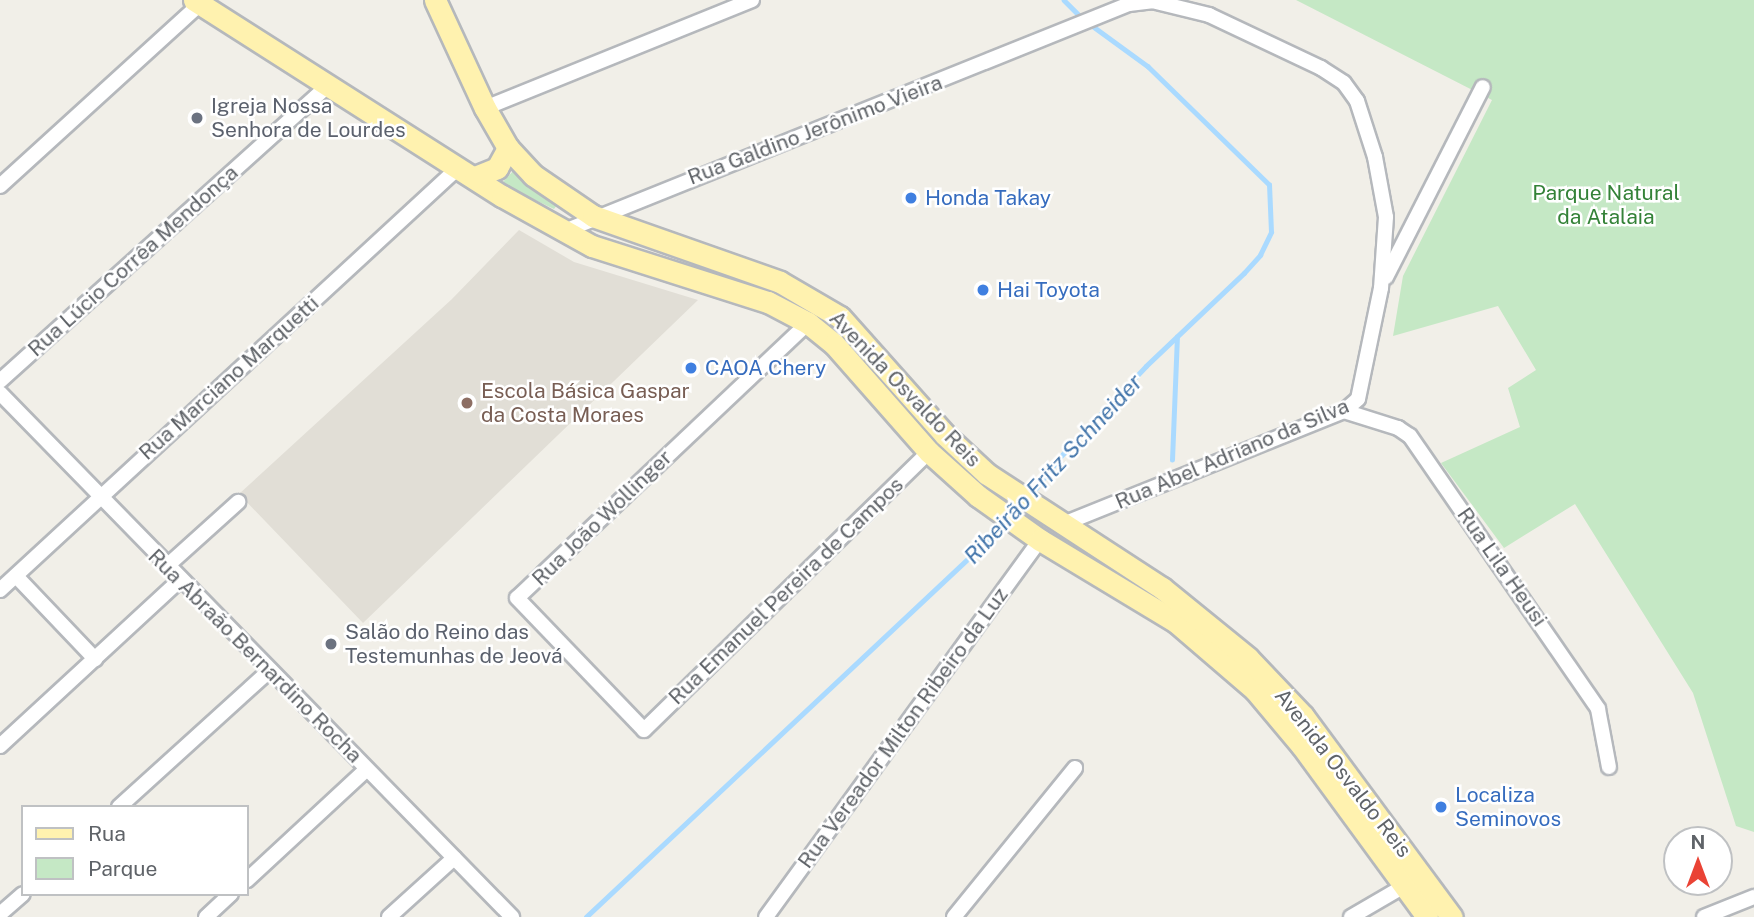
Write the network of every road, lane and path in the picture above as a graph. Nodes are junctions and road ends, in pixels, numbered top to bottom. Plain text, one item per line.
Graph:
1 (752, 0) edge
2 (438, 1) edge
3 (197, 2) edge
4 (1098, 17) joint
5 (329, 85) junction
6 (1483, 87) dead end
7 (485, 108) junction
8 (508, 148) junction
9 (467, 172) junction
10 (0, 186) edge
11 (593, 216) junction
12 (567, 230) junction
13 (1381, 288) junction
14 (808, 323) junction
15 (0, 381) edge
16 (0, 393) edge
17 (1344, 411) junction
18 (929, 452) junction
19 (100, 496) junction
20 (238, 502) dead end
21 (1060, 524) junction
22 (1034, 536) junction
23 (167, 566) junction
24 (16, 576) junction
25 (181, 579) junction
26 (0, 590) edge
27 (95, 659) junction
28 (270, 670) junction
29 (643, 730) joint
30 (0, 746) edge
31 (1609, 767) dead end
32 (1075, 768) dead end
33 (367, 769) junction
34 (121, 805) edge
35 (454, 858) junction
36 (248, 879) edge
37 (1404, 886) junction
38 (21, 896) edge
39 (229, 896) edge
40 (1754, 897) edge
41 (0, 914) edge
42 (206, 917) edge
43 (389, 917) edge
44 (512, 917) edge
45 (766, 917) edge
46 (954, 917) edge
47 (1351, 917) edge
48 (1427, 917) edge
49 (1452, 917) edge
50 (1704, 917) edge

1 - 7 street
2 - 7 main road, Avenida Osvaldo Reis
3 - 5 main road, Avenida Osvaldo Reis
3 - 10 street
4 - 11 street, Rua Galdino Jerônimo Vieira
4 - 13 street, Rua Abel Adriano da Silva
5 - 9 main road, Avenida Osvaldo Reis
5 - 15 street, Rua Lúcio Corrêa Mendonça
6 - 13 street
7 - 8 main road, Avenida Osvaldo Reis
8 - 9 main road
8 - 11 main road, Avenida Osvaldo Reis
9 - 12 main road, Avenida Osvaldo Reis
9 - 19 street, Rua Marciano Marquetti
11 - 12 street, Rua Galdino Jerônimo Vieira
11 - 21 main road, Avenida Osvaldo Reis
12 - 14 main road, Avenida Osvaldo Reis
13 - 17 street, Rua Abel Adriano da Silva
14 - 18 main road, Avenida Osvaldo Reis
14 - 29 street, Rua João Wollinger
16 - 19 street, Rua Abraão Bernardino Rocha
17 - 21 street, Rua Abel Adriano da Silva
17 - 31 street, Rua Lila Heusi
18 - 22 main road, Avenida Osvaldo Reis
18 - 29 street, Rua Emanuel Pereira de Campos
19 - 23 street, Rua Abraão Bernardino Rocha
19 - 24 street, Rua Marciano Marquetti
20 - 23 street
21 - 49 main road, Avenida Osvaldo Reis
22 - 37 main road, Avenida Osvaldo Reis
22 - 45 street, Rua Vereador Milton Ribeiro da Luz
23 - 25 street, Rua Abraão Bernardino Rocha
24 - 26 street, Rua Marciano Marquetti
24 - 27 street
25 - 27 street
25 - 28 street, Rua Abraão Bernardino Rocha
27 - 30 street
28 - 33 street, Rua Abraão Bernardino Rocha
28 - 34 street
32 - 46 street
33 - 35 street, Rua Abraão Bernardino Rocha
33 - 36 street
35 - 43 street
35 - 44 street, Rua Abraão Bernardino Rocha
37 - 47 street
37 - 48 main road, Avenida Osvaldo Reis
38 - 41 street
39 - 42 street
40 - 50 street

